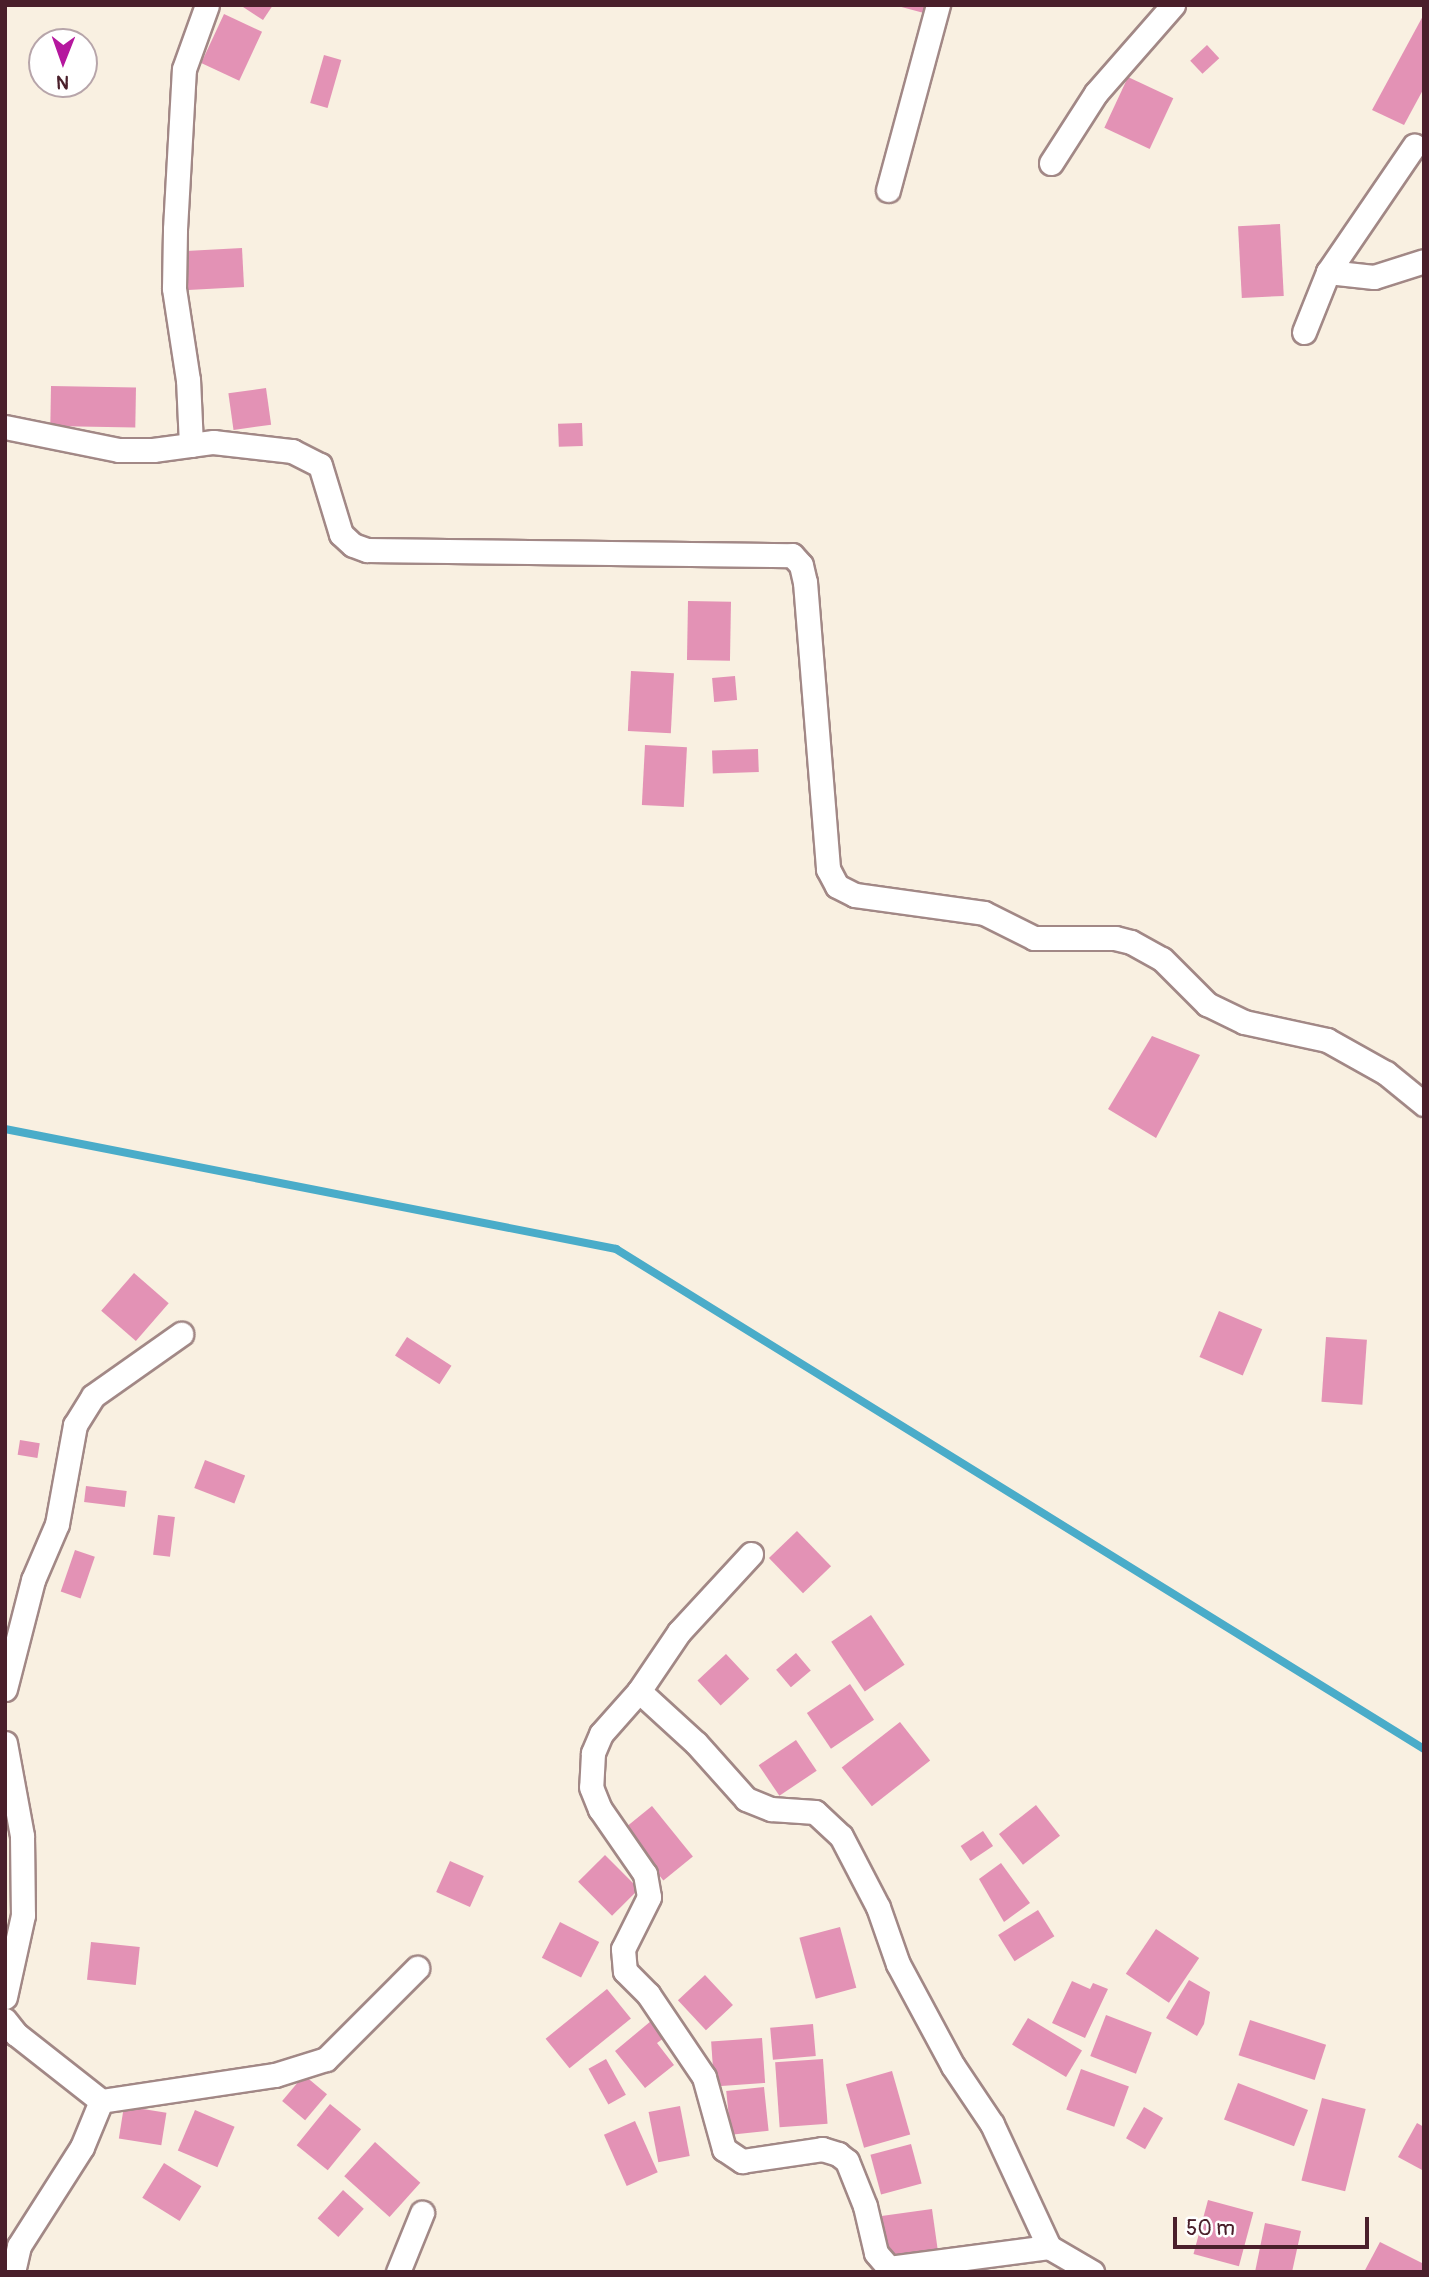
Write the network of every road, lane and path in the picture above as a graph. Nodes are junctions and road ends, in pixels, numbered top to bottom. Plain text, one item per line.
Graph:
1 (207, 5) edge
2 (938, 5) edge
3 (1173, 5) edge
4 (1415, 146) dead end
5 (1051, 163) dead end
6 (888, 190) dead end
7 (1424, 261) edge
8 (1328, 272) junction
9 (1304, 332) dead end
10 (5, 427) edge
11 (191, 445) junction
12 (1424, 1104) edge
13 (181, 1334) dead end
14 (751, 1554) dead end
15 (5, 1689) edge
16 (639, 1692) junction
17 (5, 1743) edge
18 (417, 1968) dead end
19 (5, 1997) edge
20 (5, 2020) edge
21 (101, 2101) junction
22 (422, 2213) dead end
23 (1049, 2247) junction
24 (13, 2272) edge
25 (398, 2272) edge
26 (1092, 2272) edge

1 - 11 street
2 - 6 street
3 - 5 street
4 - 8 street
7 - 8 street
8 - 9 street
10 - 11 street
11 - 12 street
13 - 15 street
14 - 16 street
16 - 23 street
16 - 23 street
17 - 19 street
18 - 21 street
20 - 21 street
21 - 24 street
22 - 25 street
23 - 26 street

